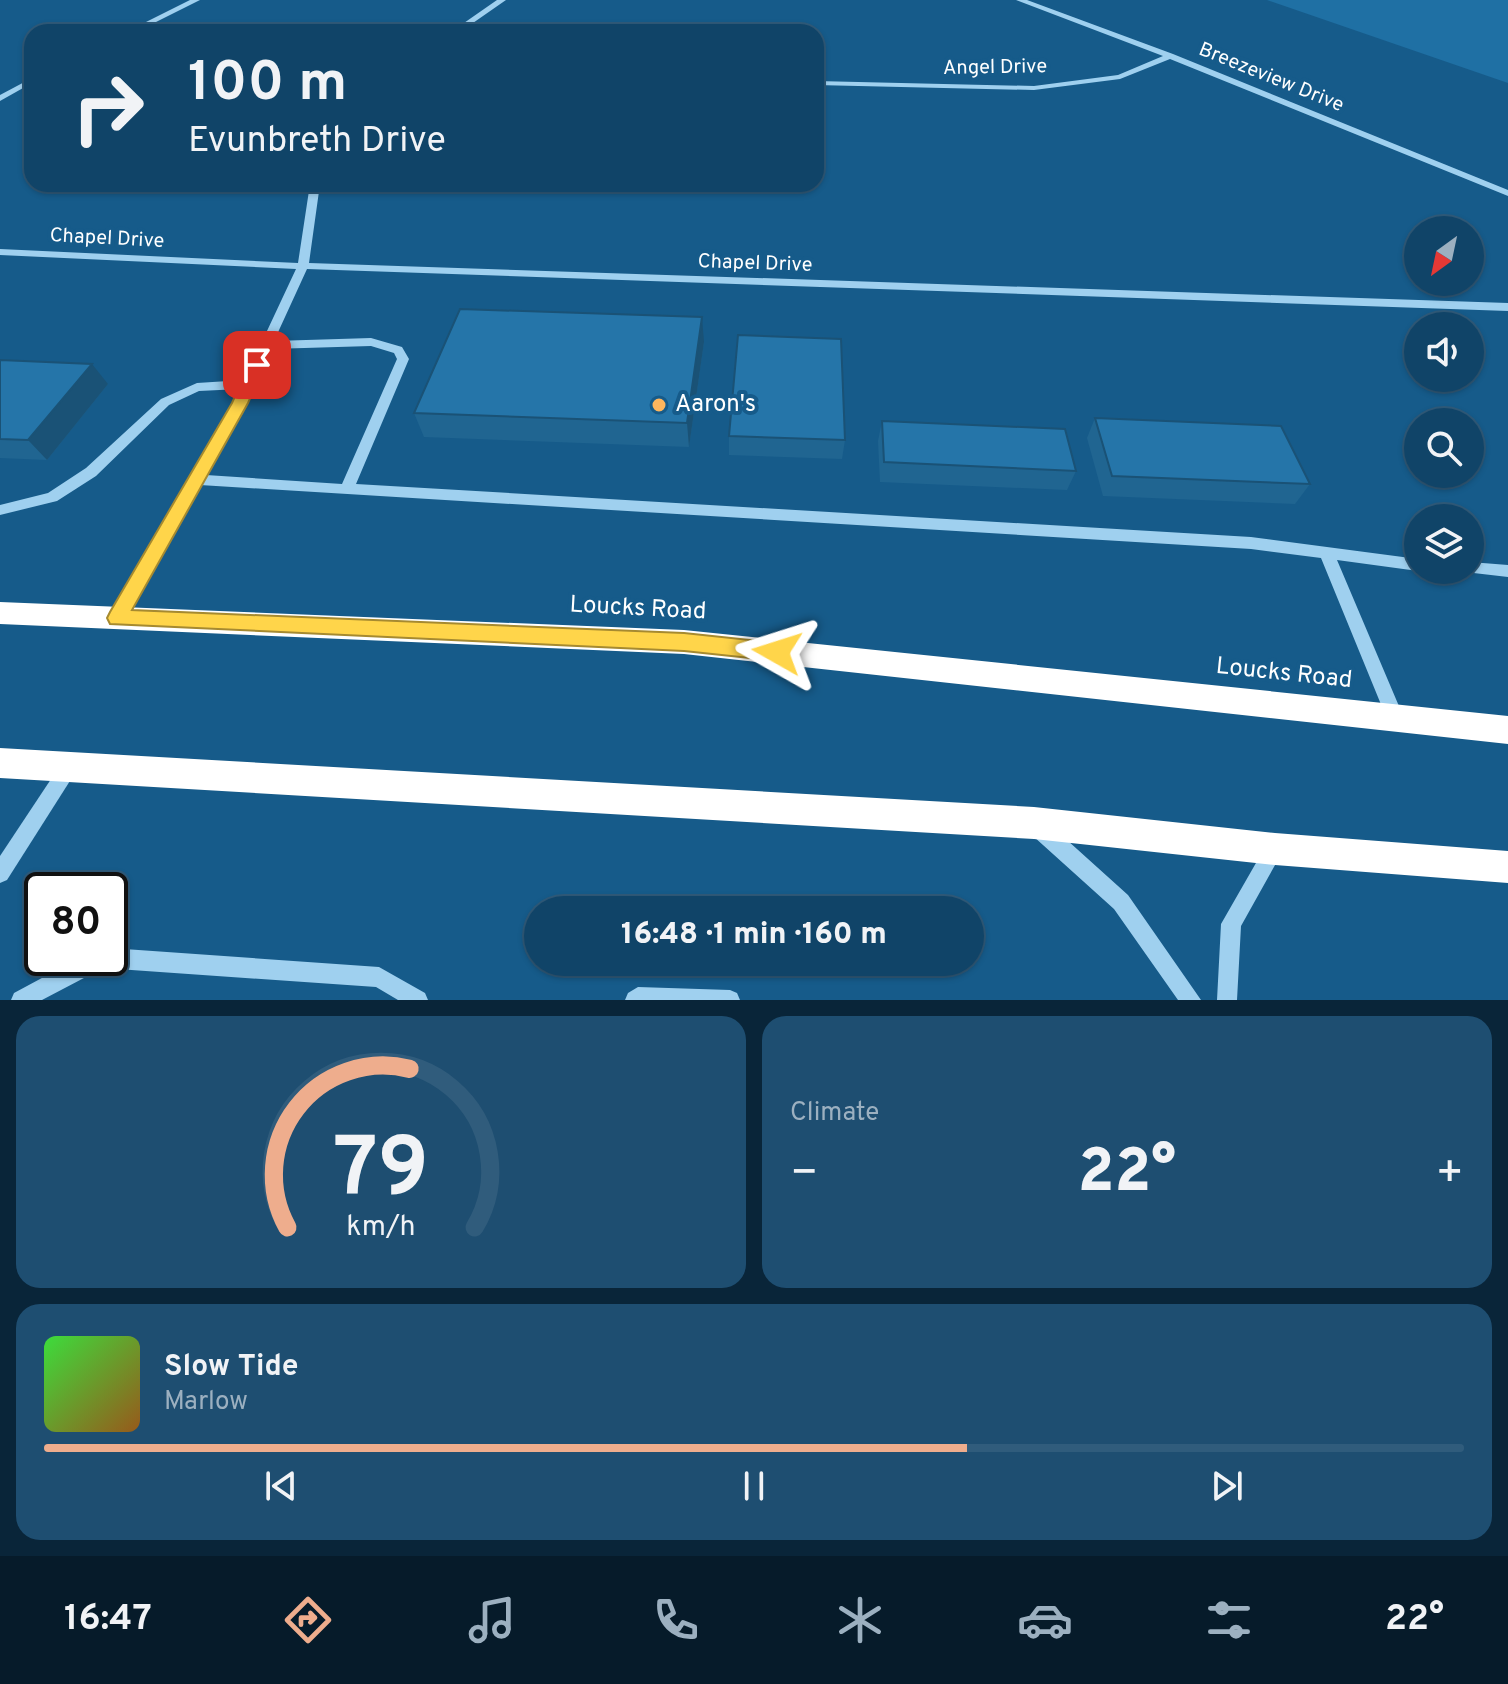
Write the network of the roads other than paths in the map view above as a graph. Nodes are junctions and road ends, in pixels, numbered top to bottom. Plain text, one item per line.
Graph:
1 (196, 0) edge
2 (502, 0) edge
3 (1020, 0) edge
4 (146, 24) edge
5 (467, 24) edge
6 (1170, 56) junction
7 (824, 83) edge
8 (24, 84) edge
9 (0, 98) edge
10 (314, 192) edge
11 (1508, 193) edge
12 (0, 252) edge
13 (303, 266) junction
14 (1508, 307) edge
15 (266, 345) junction
16 (248, 384) junction
17 (196, 480) junction
18 (347, 489) junction
19 (0, 510) edge
20 (1327, 554) junction
21 (1404, 563) edge
22 (1484, 569) edge
23 (1508, 571) edge
24 (0, 613) edge
25 (117, 618) junction
26 (1395, 718) junction
27 (1508, 730) edge
28 (0, 763) edge
29 (69, 767) junction
30 (1034, 823) junction
31 (1275, 849) junction
32 (1508, 867) edge
33 (0, 873) edge
34 (128, 960) edge
35 (67, 976) edge
36 (21, 1000) edge
37 (418, 1000) edge
38 (635, 1000) edge
39 (730, 1000) edge
40 (1191, 1000) edge
41 (1227, 1000) edge

1 - 4 street
2 - 5 street
3 - 6 street, Breezeview Drive
6 - 7 street, Angel Drive
6 - 11 street, Breezeview Drive
8 - 9 street
10 - 13 street
12 - 13 street, Chapel Drive
13 - 14 street, Chapel Drive
13 - 15 street
15 - 16 street
15 - 18 street
16 - 17 street
16 - 19 street
17 - 18 street
17 - 25 street
18 - 20 street
20 - 21 street
20 - 26 street
22 - 23 street
24 - 25 highway, Loucks Road
25 - 26 highway, Loucks Road
26 - 27 highway, Loucks Road
28 - 29 highway
29 - 30 highway
29 - 33 street
30 - 31 highway
30 - 40 street
31 - 32 highway
31 - 41 street
34 - 37 street
35 - 36 street
38 - 39 street

